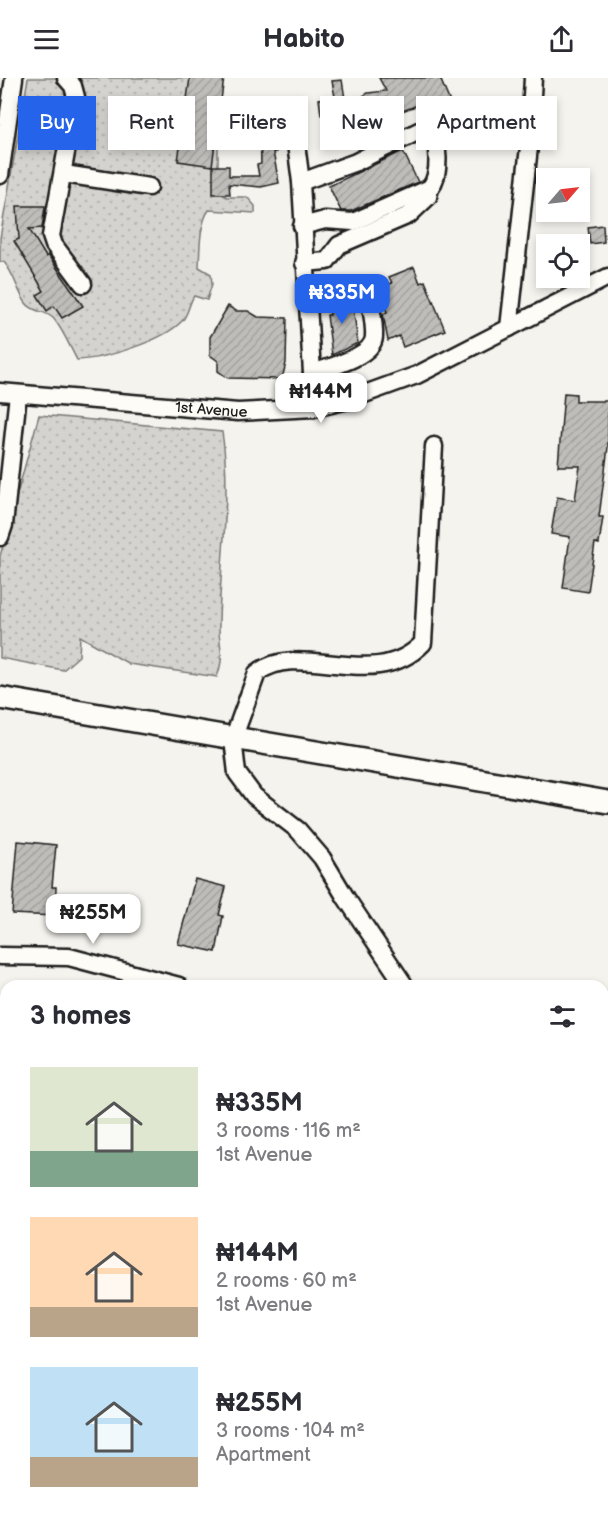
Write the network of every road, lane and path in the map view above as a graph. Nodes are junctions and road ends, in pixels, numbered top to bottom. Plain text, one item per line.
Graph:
1 (14, 78) edge
2 (66, 78) edge
3 (533, 78) edge
4 (297, 150) edge
5 (64, 174) junction
6 (0, 175) edge
7 (301, 182) junction
8 (149, 187) dead end
9 (430, 188) junction
10 (302, 226) junction
11 (304, 263) junction
12 (608, 277) edge
13 (83, 284) dead end
14 (369, 295) dead end
15 (508, 328) junction
16 (312, 373) junction
17 (0, 392) edge
18 (18, 394) junction
19 (314, 408) junction
20 (434, 446) dead end
21 (0, 537) edge
22 (0, 698) edge
23 (233, 739) junction
24 (608, 802) edge
25 (0, 956) edge
26 (156, 980) edge
27 (401, 980) edge

1 - 6 street
2 - 5 street
3 - 15 street
4 - 7 street
5 - 8 street
5 - 13 street
7 - 9 street
7 - 10 street
9 - 10 street
9 - 11 street
10 - 11 street
11 - 16 street
12 - 15 street, 1st Avenue
14 - 16 street
15 - 19 street, 1st Avenue
16 - 19 street
17 - 18 street, 1st Avenue
18 - 19 street, 1st Avenue
18 - 21 street
20 - 23 street
22 - 23 main road
23 - 24 main road
23 - 27 street
25 - 26 street

